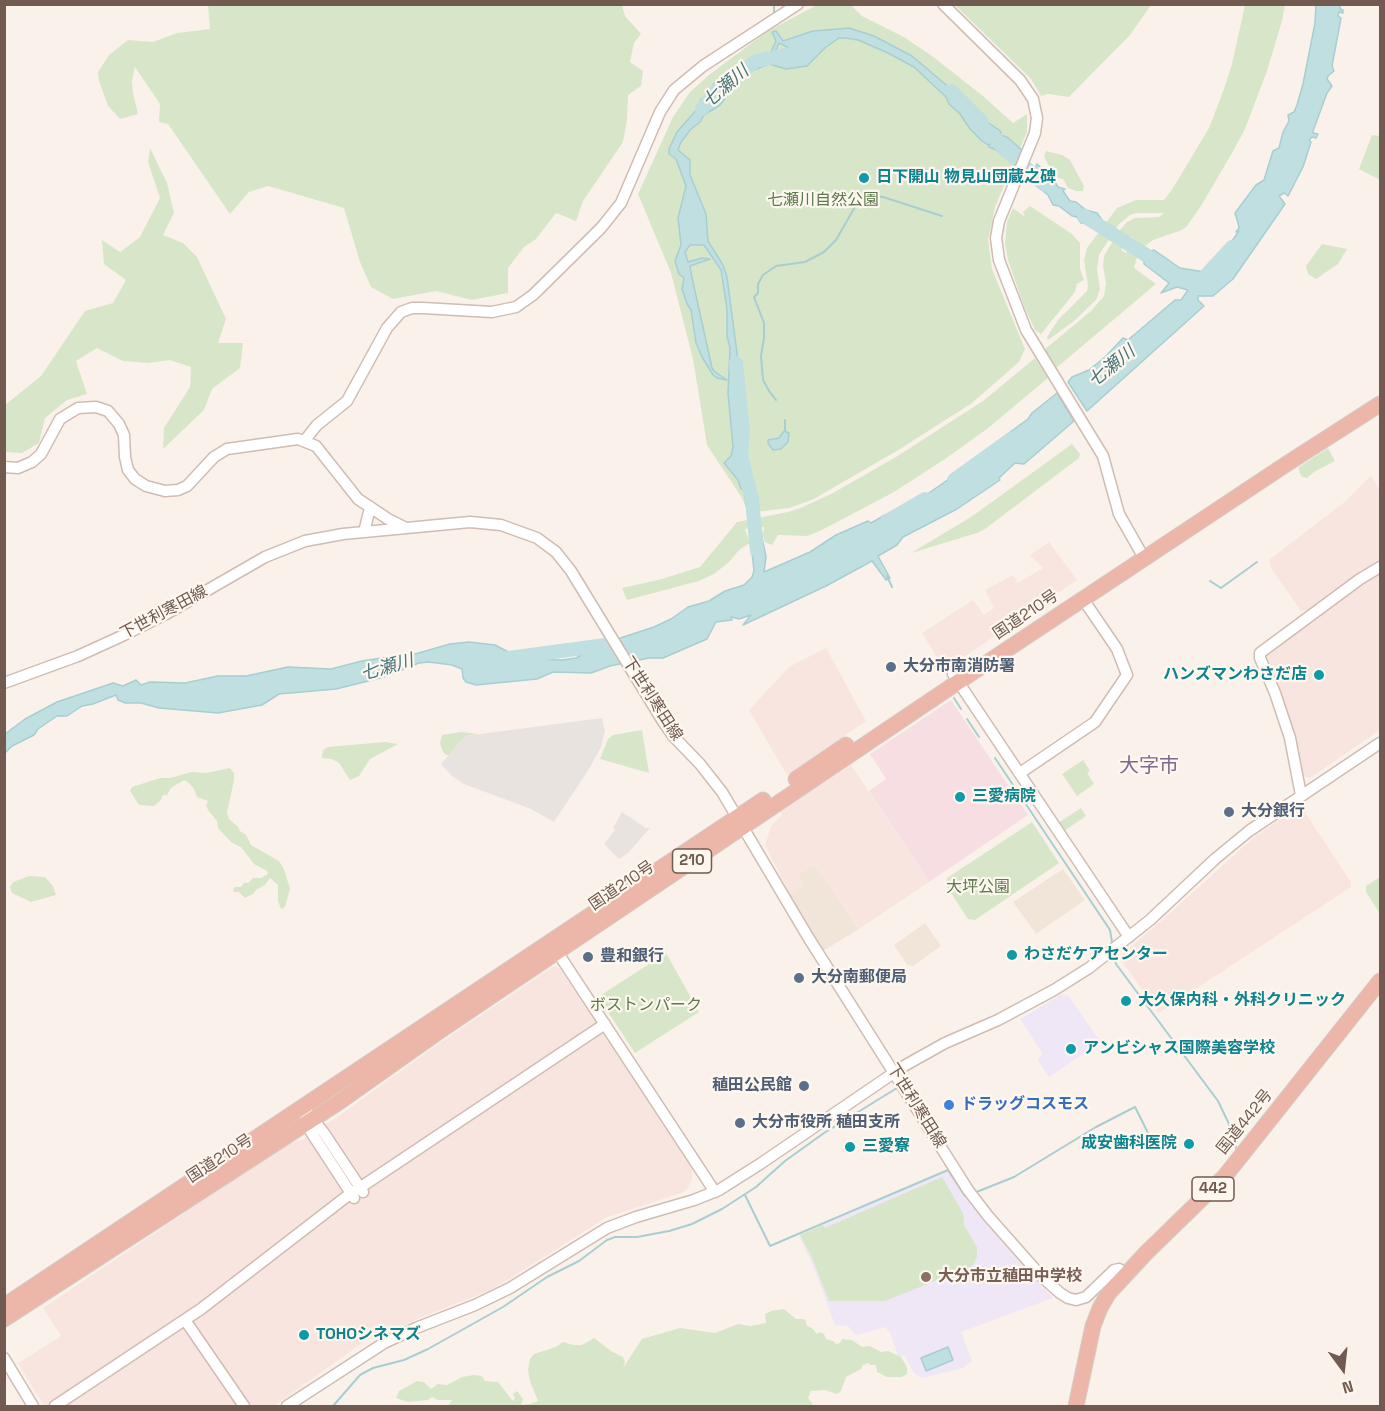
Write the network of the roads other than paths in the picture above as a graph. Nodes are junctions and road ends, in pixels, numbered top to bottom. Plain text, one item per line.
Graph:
1 (798, 4) edge
2 (943, 4) edge
3 (1380, 393) edge
4 (1380, 405) edge
5 (305, 440) junction
6 (4, 467) edge
7 (370, 508) junction
8 (405, 528) junction
9 (364, 532) junction
10 (1142, 554) junction
11 (1380, 567) edge
12 (1083, 599) junction
13 (956, 678) junction
14 (4, 683) edge
15 (1380, 743) edge
16 (1020, 773) junction
17 (1301, 795) junction
18 (741, 822) junction
19 (1129, 937) junction
20 (554, 947) junction
21 (1380, 981) edge
22 (607, 1027) junction
23 (895, 1072) junction
24 (302, 1107) junction
25 (310, 1121) junction
26 (715, 1192) junction
27 (357, 1193) junction
28 (1125, 1274) junction
29 (4, 1306) edge
30 (4, 1319) edge
31 (187, 1321) junction
32 (4, 1358) edge
33 (33, 1407) edge
34 (55, 1407) edge
35 (63, 1407) edge
36 (244, 1407) edge
37 (287, 1407) edge
38 (1076, 1407) edge

1 - 5 street
2 - 10 street
3 - 10 highway, 国道210号 / 210
4 - 10 highway, 国道210号 / 210
5 - 6 street
5 - 7 street
7 - 8 street
7 - 9 street
8 - 9 street, 下世利寒田線
8 - 18 street, 下世利寒田線
9 - 14 street, 下世利寒田線
10 - 12 highway, 国道210号 / 210
10 - 13 highway, 国道210号 / 210
11 - 17 street
12 - 13 highway, 国道210号 / 210
12 - 16 street
13 - 16 street
13 - 18 highway, 国道210号 / 210
15 - 17 street
16 - 19 street
17 - 19 street
18 - 20 highway, 国道210号 / 210
18 - 23 street, 下世利寒田線
19 - 23 street
20 - 22 street
20 - 24 highway, 国道210号 / 210
20 - 25 highway, 国道210号 / 210
21 - 28 highway, 国道442号 / 442
22 - 26 street
22 - 27 street
23 - 26 street
23 - 28 street, 下世利寒田線
24 - 25 street
24 - 29 highway, 国道210号 / 210
25 - 27 street
25 - 30 highway, 国道210号 / 210
26 - 37 street
27 - 31 street
28 - 38 highway, 国道442号 / 442
31 - 34 street
31 - 35 street
31 - 36 street
32 - 33 street

